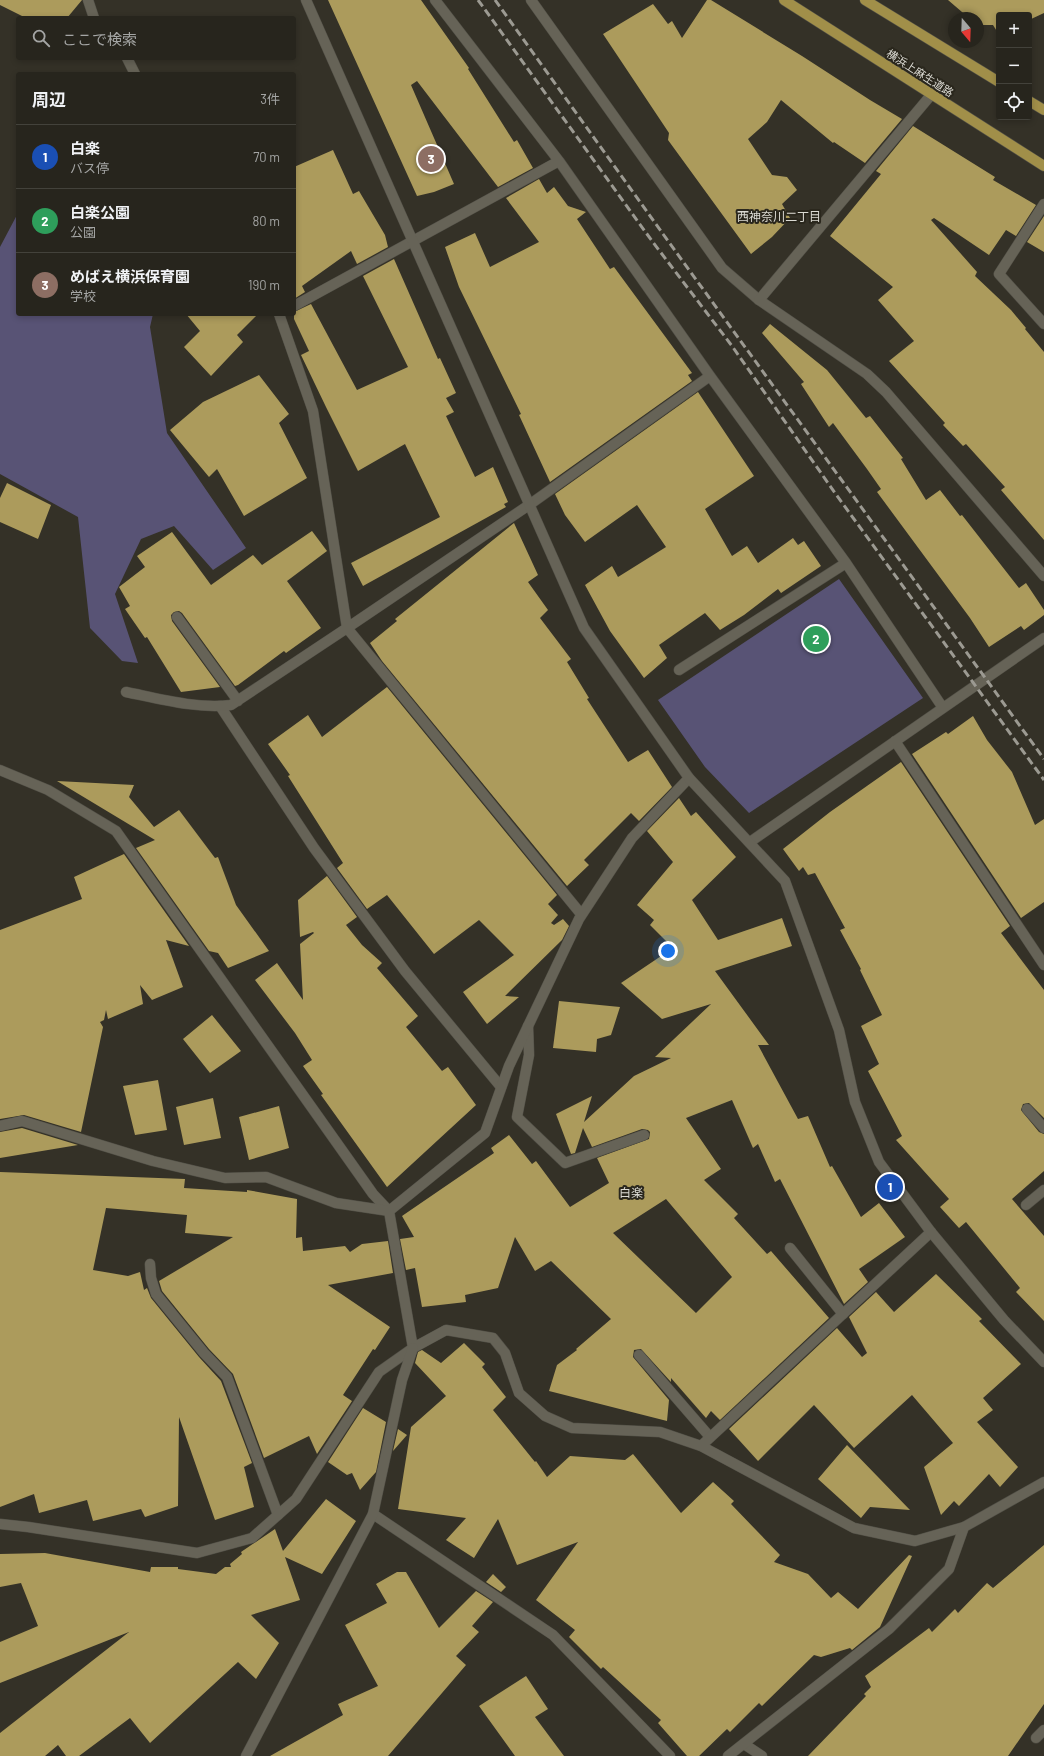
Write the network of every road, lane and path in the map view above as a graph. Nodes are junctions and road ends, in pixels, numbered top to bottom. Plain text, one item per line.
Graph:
1 (88, 0) edge
2 (306, 0) edge
3 (436, 0) edge
4 (531, 0) edge
5 (784, 0) edge
6 (864, 0) edge
7 (93, 16) edge
8 (128, 60) edge
9 (134, 72) edge
10 (996, 80) edge
11 (931, 95) junction
12 (1032, 103) edge
13 (1044, 110) edge
14 (559, 161) junction
15 (1044, 166) edge
16 (1044, 204) edge
17 (412, 242) junction
18 (760, 300) junction
19 (296, 305) edge
20 (279, 316) edge
21 (1044, 324) edge
22 (710, 376) junction
23 (529, 505) junction
24 (846, 563) junction
25 (1044, 576) edge
26 (177, 617) dead end
27 (347, 628) junction
28 (1044, 638) edge
29 (679, 670) dead end
30 (126, 692) dead end
31 (238, 701) junction
32 (220, 706) junction
33 (943, 708) junction
34 (895, 741) junction
35 (0, 770) edge
36 (690, 778) junction
37 (750, 842) junction
38 (581, 914) junction
39 (1044, 965) edge
40 (528, 1026) junction
41 (501, 1087) junction
42 (1027, 1109) dead end
43 (0, 1126) edge
44 (1044, 1128) edge
45 (644, 1135) dead end
46 (1044, 1190) edge
47 (1026, 1205) dead end
48 (389, 1211) junction
49 (932, 1232) junction
50 (790, 1248) dead end
51 (150, 1264) dead end
52 (843, 1314) junction
53 (413, 1348) junction
54 (639, 1355) dead end
55 (1044, 1362) edge
56 (710, 1437) junction
57 (701, 1446) junction
58 (1044, 1482) edge
59 (373, 1514) junction
60 (278, 1515) junction
61 (0, 1524) edge
62 (964, 1527) junction
63 (1044, 1730) edge
64 (1036, 1738) dead end
65 (744, 1744) junction
66 (246, 1756) edge
67 (670, 1756) edge
68 (728, 1756) edge
69 (762, 1756) edge

1 - 7 street
2 - 17 street
3 - 14 street
4 - 18 street
5 - 11 main road, 横浜上麻生道路
6 - 10 main road
8 - 9 street
11 - 15 main road, 横浜上麻生道路
11 - 18 street
12 - 13 main road
14 - 17 street
14 - 22 street
16 - 21 street
17 - 19 street
17 - 23 street
18 - 25 street
20 - 27 street
22 - 23 street
22 - 24 street
23 - 27 street
23 - 36 street
24 - 29 street
24 - 33 street
26 - 31 street
27 - 31 street
27 - 38 street
28 - 33 street
30 - 32 street
31 - 32 street
32 - 41 street
33 - 34 street
34 - 37 street
34 - 39 street
35 - 48 street
36 - 37 street
36 - 38 street
37 - 49 street
38 - 40 street
40 - 41 street
40 - 45 street
41 - 48 street
42 - 44 street
43 - 48 street
46 - 47 street
48 - 53 street
49 - 52 street
49 - 55 street
50 - 52 street
51 - 60 street
52 - 56 street
53 - 57 street
53 - 59 street
53 - 60 street
54 - 56 street
56 - 57 street
57 - 62 street
58 - 62 street
59 - 66 street
59 - 67 street
60 - 61 street
62 - 65 street
63 - 64 street
65 - 68 street
65 - 69 street

